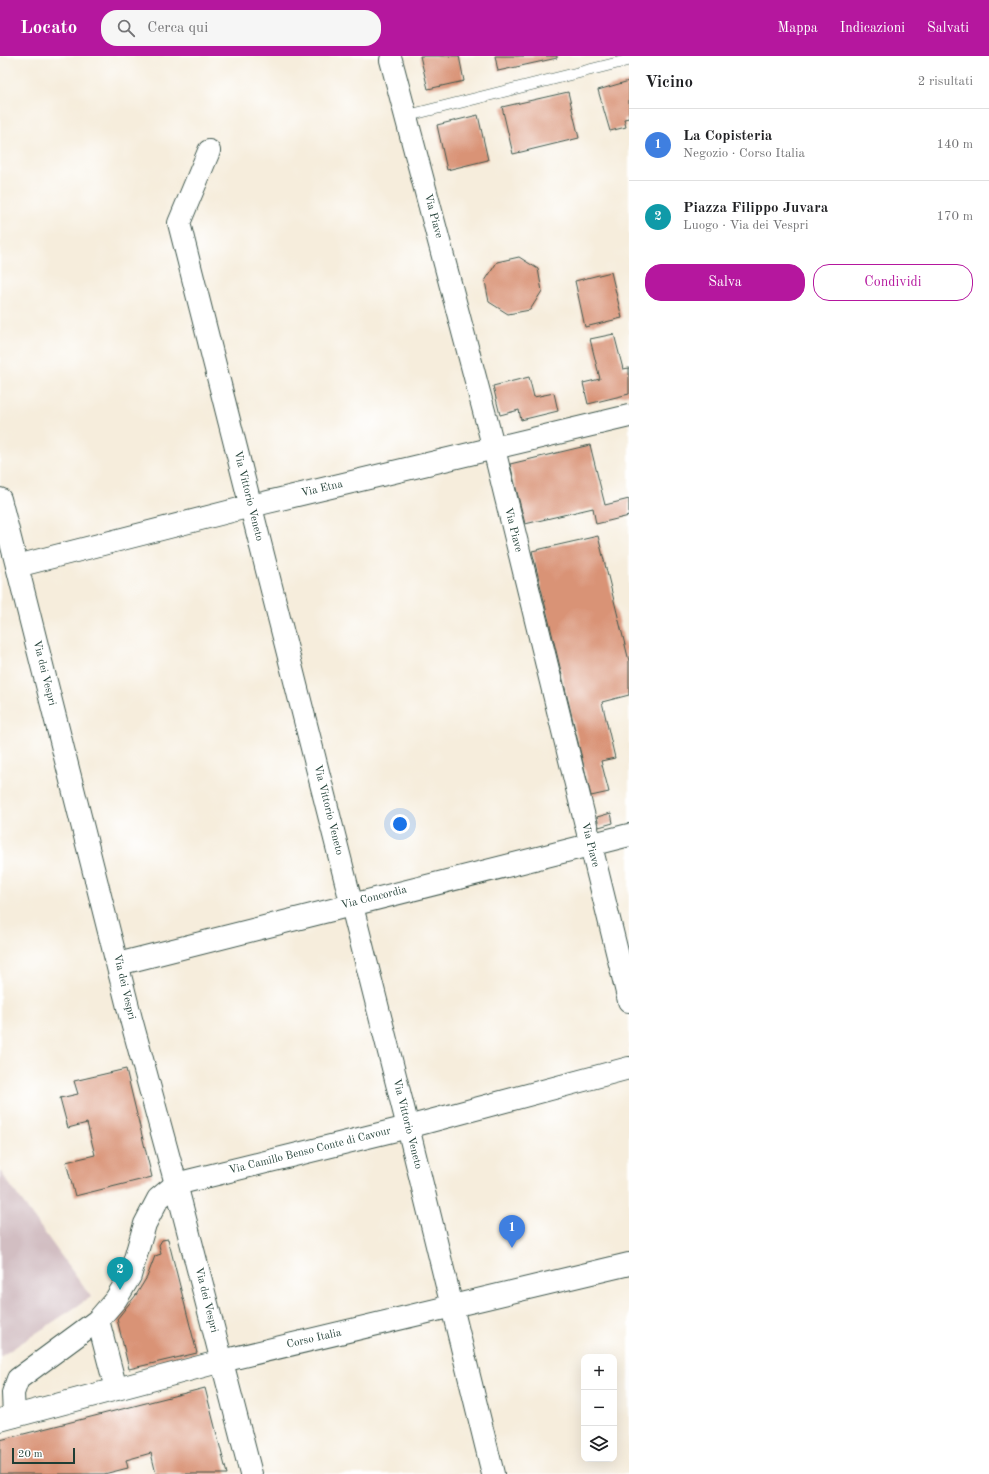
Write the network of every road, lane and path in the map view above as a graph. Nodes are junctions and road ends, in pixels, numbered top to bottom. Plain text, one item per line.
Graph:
1 (392, 60) dead end
2 (629, 60) edge
3 (406, 116) junction
4 (209, 151) dead end
5 (629, 416) edge
6 (494, 449) junction
7 (0, 499) edge
8 (251, 506) junction
9 (17, 566) junction
10 (629, 835) edge
11 (590, 844) junction
12 (351, 904) junction
13 (118, 964) junction
14 (629, 1001) edge
15 (629, 1068) edge
16 (408, 1127) junction
17 (176, 1184) junction
18 (629, 1264) edge
19 (450, 1307) junction
20 (98, 1320) junction
21 (222, 1361) junction
22 (116, 1389) junction
23 (7, 1418) edge
24 (251, 1474) edge
25 (493, 1474) edge

1 - 3 street, Via Piave
2 - 3 lane
3 - 6 street, Via Piave
4 - 8 street, Via Vittorio Veneto
5 - 6 street, Via Etna
6 - 8 street, Via Etna
6 - 11 street, Via Piave
7 - 9 street, Via dei Vespri
8 - 9 street, Via Etna
8 - 12 street, Via Vittorio Veneto
9 - 13 street, Via dei Vespri
10 - 11 street, Via Concordia
11 - 12 street, Via Concordia
11 - 14 street, Via Piave
12 - 13 street, Via Concordia
12 - 16 street, Via Vittorio Veneto
13 - 17 street, Via dei Vespri
15 - 16 street, Via Camillo Benso Conte di Cavour
16 - 17 street, Via Camillo Benso Conte di Cavour
16 - 19 street, Via Vittorio Veneto
17 - 20 street
17 - 21 street, Via dei Vespri
18 - 19 street, Corso Italia
19 - 21 street, Corso Italia
19 - 25 street, Via Vittorio Veneto
20 - 22 street
20 - 23 street
21 - 22 street, Corso Italia
21 - 24 street, Via dei Vespri
22 - 23 street, Corso Italia

